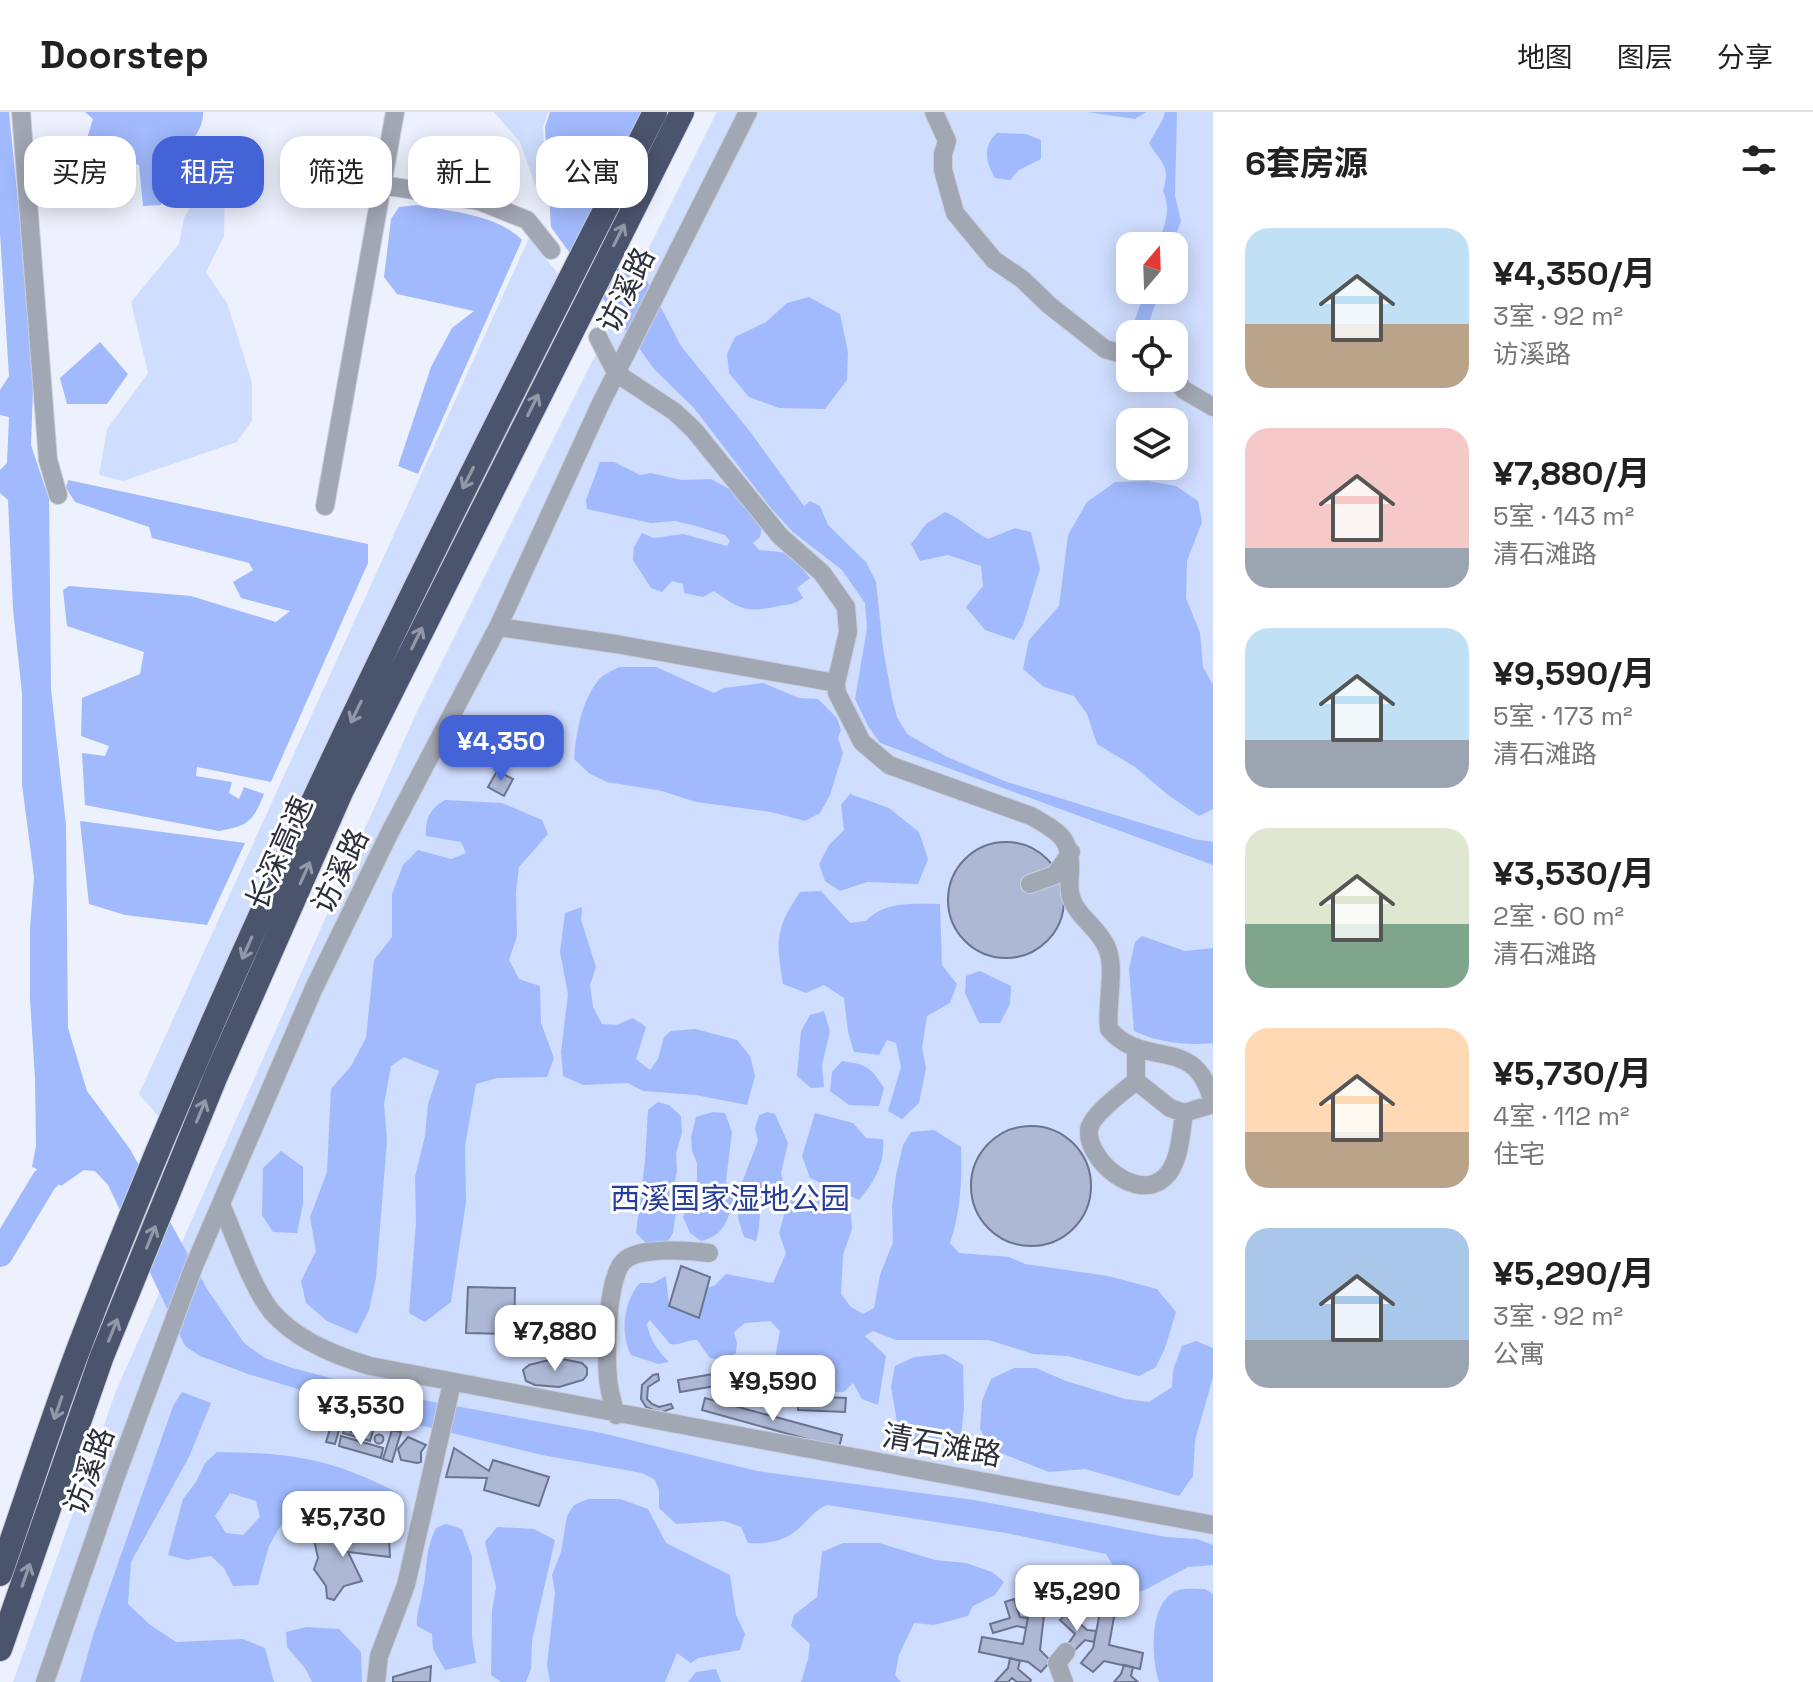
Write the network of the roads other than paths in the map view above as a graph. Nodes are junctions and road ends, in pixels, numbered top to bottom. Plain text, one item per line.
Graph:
1 (21, 112) edge
2 (395, 112) edge
3 (655, 112) edge
4 (682, 112) edge
5 (748, 112) edge
6 (934, 112) edge
7 (391, 136) edge
8 (392, 186) edge
9 (379, 208) edge
10 (551, 250) dead end
11 (598, 337) dead end
12 (1116, 352) edge
13 (616, 373) junction
14 (1187, 392) edge
15 (1213, 407) edge
16 (58, 495) dead end
17 (325, 506) dead end
18 (498, 627) junction
19 (836, 683) junction
20 (1071, 852) junction
21 (1030, 884) dead end
22 (1136, 1047) junction
23 (1136, 1081) junction
24 (1213, 1104) edge
25 (1184, 1113) junction
26 (221, 1204) junction
27 (709, 1253) dead end
28 (452, 1383) junction
29 (616, 1415) junction
30 (1213, 1525) edge
31 (0, 1574) edge
32 (0, 1649) edge
33 (1066, 1652) dead end
34 (45, 1682) edge
35 (376, 1682) edge
36 (1064, 1682) edge

1 - 16 street
2 - 7 street
3 -> 31 highway, 长深高速
32 -> 4 highway, 长深高速
5 - 13 street, 访溪路
6 - 12 street
8 - 10 street
9 - 17 street
11 - 13 street
13 - 18 street, 访溪路
13 - 19 street
14 - 15 street
18 - 19 street
18 - 26 street, 访溪路
19 - 20 street
20 - 21 street
20 - 22 street
22 - 23 street
22 - 24 street
23 - 25 street
23 - 25 street
24 - 25 street
26 - 28 street, 清石滩路
26 - 34 street, 访溪路
27 - 29 street
28 - 29 street, 清石滩路
28 - 35 street
29 - 30 street, 清石滩路
33 - 36 street

